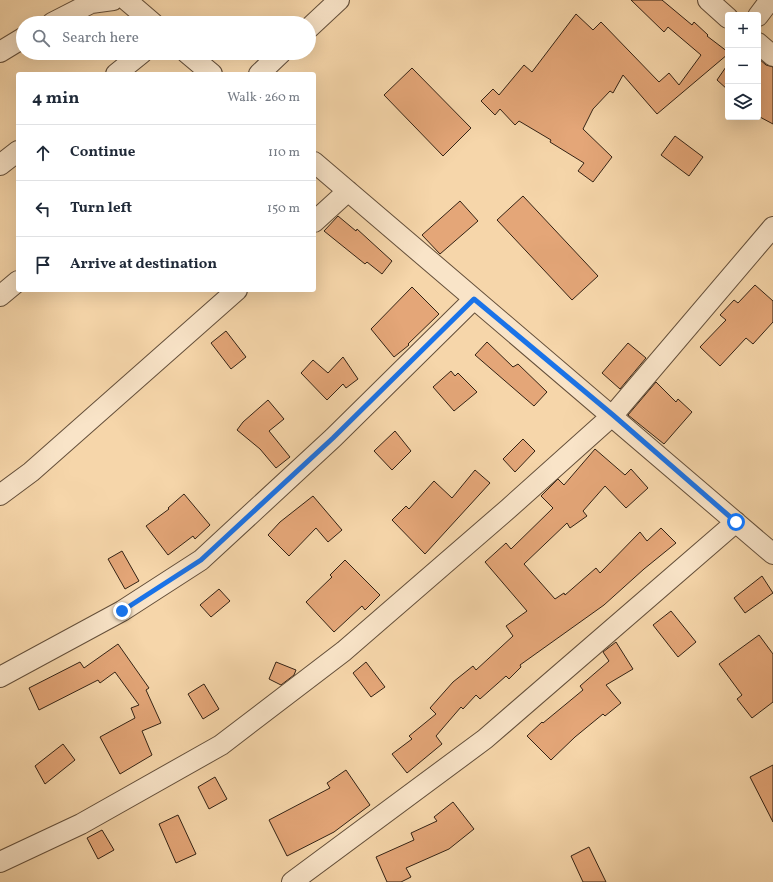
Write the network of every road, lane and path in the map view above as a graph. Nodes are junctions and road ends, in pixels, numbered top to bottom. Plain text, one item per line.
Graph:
1 (113, 0) edge
2 (126, 0) edge
3 (339, 0) edge
4 (708, 0) edge
5 (770, 0) edge
6 (761, 12) edge
7 (725, 15) edge
8 (66, 16) edge
9 (145, 16) edge
10 (316, 21) edge
11 (16, 42) edge
12 (761, 46) edge
13 (0, 52) edge
14 (773, 56) edge
15 (133, 60) edge
16 (195, 60) edge
17 (274, 60) edge
18 (118, 72) edge
19 (210, 72) edge
20 (261, 72) edge
21 (16, 153) edge
22 (316, 164) edge
23 (0, 165) edge
24 (348, 191) junction
25 (316, 220) edge
26 (773, 228) edge
27 (16, 283) edge
28 (234, 292) edge
29 (0, 296) edge
30 (474, 299) junction
31 (613, 415) junction
32 (0, 495) edge
33 (736, 522) junction
34 (773, 554) edge
35 (0, 677) edge
36 (0, 862) edge
37 (292, 882) edge

1 - 8 street
2 - 9 street
3 - 10 street
4 - 7 street
5 - 6 street
11 - 13 street
12 - 14 street
15 - 18 street
16 - 19 street
17 - 20 street
21 - 23 street
22 - 24 street
24 - 25 street
24 - 30 street
26 - 31 street
27 - 29 street
28 - 32 street
30 - 31 street
30 - 35 street
31 - 33 street
31 - 36 street
33 - 34 street
33 - 37 street

